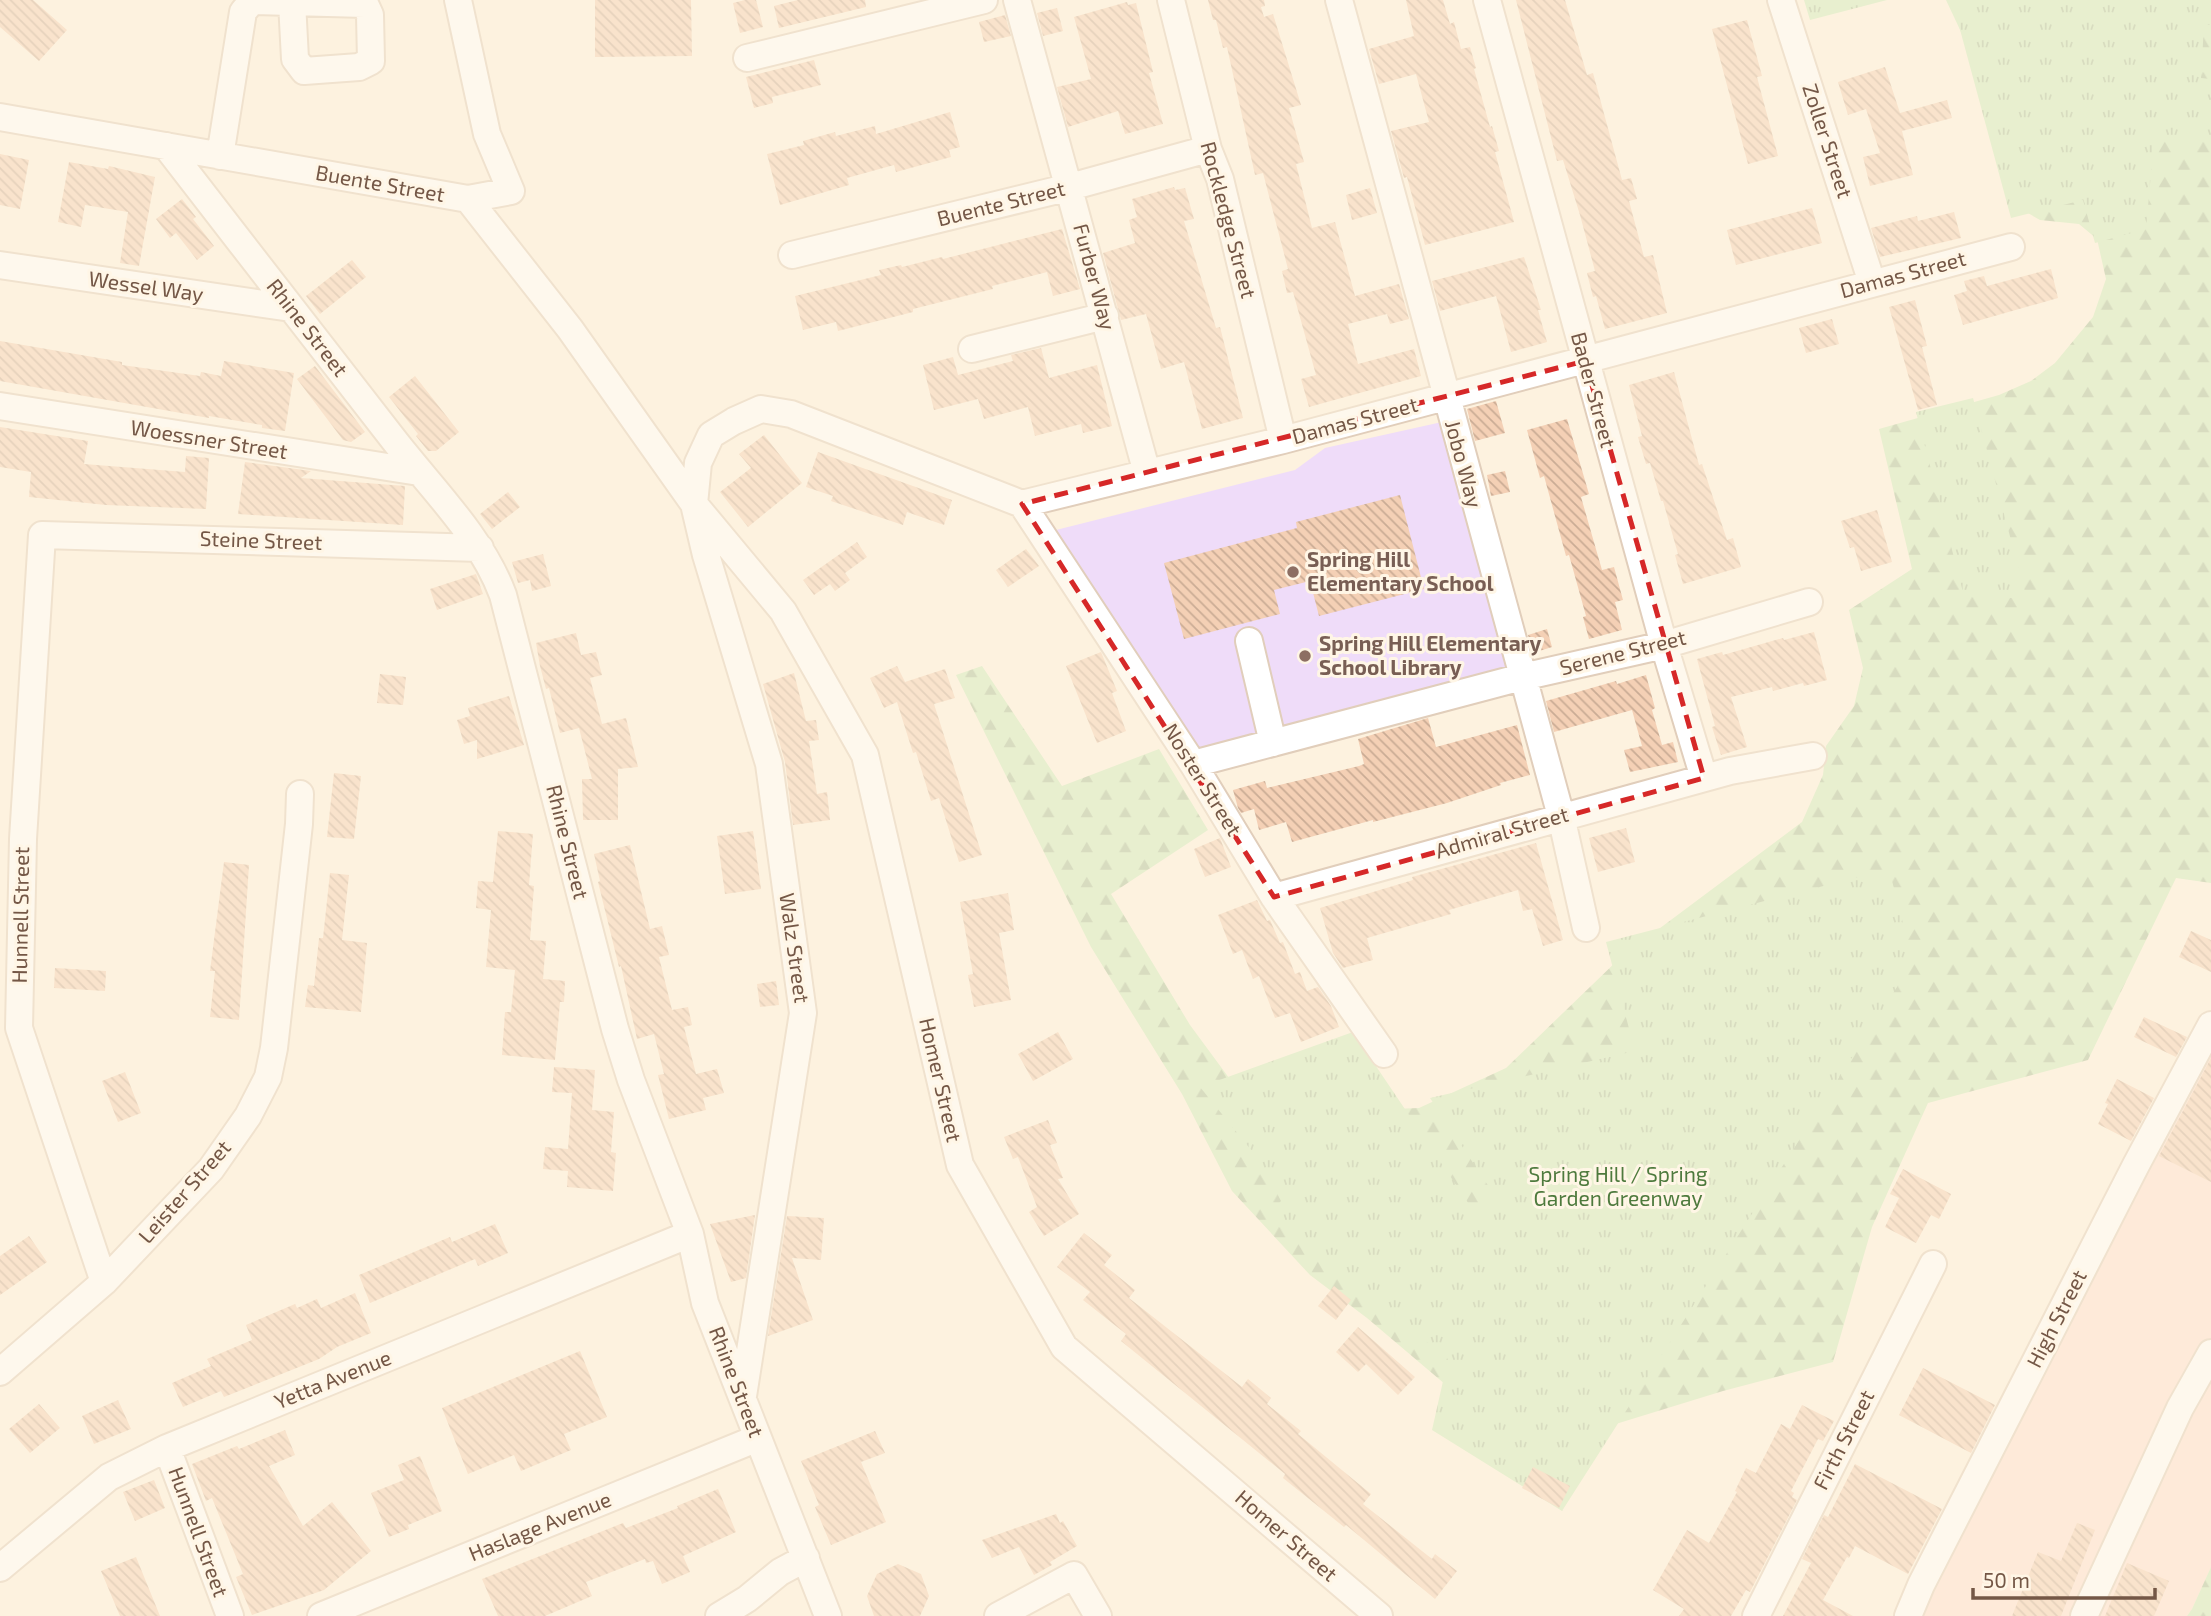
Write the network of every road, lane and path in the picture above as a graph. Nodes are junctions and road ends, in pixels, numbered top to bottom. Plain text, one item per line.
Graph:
1 (457, 0) edge
2 (984, 0) edge
3 (1017, 0) edge
4 (1171, 0) edge
5 (1339, 0) edge
6 (1487, 0) edge
7 (1781, 0) edge
8 (292, 2) dead end
9 (747, 58) dead end
10 (0, 117) edge
11 (166, 146) junction
12 (1208, 149) junction
13 (220, 156) junction
14 (1070, 187) junction
15 (468, 199) junction
16 (2011, 247) dead end
17 (792, 255) dead end
18 (0, 265) edge
19 (1872, 283) junction
20 (291, 308) junction
21 (1105, 316) junction
22 (972, 349) dead end
23 (1585, 361) junction
24 (1445, 397) junction
25 (0, 406) edge
26 (1283, 440) junction
27 (419, 472) junction
28 (1147, 473) junction
29 (694, 504) junction
30 (1022, 504) junction
31 (42, 535) joint
32 (480, 548) junction
33 (1809, 602) dead end
34 (1249, 641) dead end
35 (1664, 645) junction
36 (1522, 677) junction
37 (1273, 743) junction
38 (1813, 756) dead end
39 (1193, 764) junction
40 (1704, 778) junction
41 (300, 794) dead end
42 (1561, 816) junction
43 (11, 838) edge
44 (1274, 897) junction
45 (1586, 928) dead end
46 (2211, 1025) edge
47 (9, 1028) edge
48 (1384, 1054) dead end
49 (690, 1234) junction
50 (1933, 1264) dead end
51 (104, 1282) junction
52 (2211, 1353) edge
53 (0, 1372) edge
54 (743, 1398) junction
55 (758, 1438) junction
56 (167, 1448) junction
57 (806, 1558) junction
58 (0, 1568) edge
59 (230, 1616) edge
60 (321, 1616) edge
61 (719, 1616) edge
62 (828, 1616) edge
63 (998, 1616) edge
64 (1098, 1616) edge
65 (1379, 1616) edge
66 (1756, 1616) edge
67 (1908, 1616) edge
68 (2084, 1616) edge

1 - 15 street
2 - 9 street
3 - 14 street, Furber Way
4 - 12 street, Rockledge Street
5 - 24 street, Jobo Way
6 - 23 street, Bader Street
7 - 19 street, Zoller Street
8 - 13 street
10 - 11 street, Buente Street
11 - 13 street, Buente Street
11 - 20 street, Rhine Street
12 - 14 street, Buente Street
12 - 26 street, Rockledge Street
13 - 15 street, Buente Street
14 - 17 street, Buente Street
14 - 21 street, Furber Way
15 - 29 street, Buente Street
16 - 19 street, Damas Street
18 - 20 street, Wessel Way
19 - 23 street, Damas Street
20 - 27 street, Rhine Street
21 - 22 street
21 - 28 street, Furber Way
23 - 24 street, Damas Street
23 - 35 street, Bader Street
24 - 26 street, Damas Street
24 - 36 street, Jobo Way
25 - 27 street, Woessner Street
26 - 28 street, Damas Street
27 - 32 street, Rhine Street
28 - 30 street, Damas Street
29 - 30 street
29 - 54 street, Walz Street
29 - 65 street, Homer Street
30 - 39 street, Noster Street
31 - 32 street, Steine Street
31 - 43 street, Hunnell Street
32 - 49 street, Rhine Street
33 - 35 street, Serene Street
34 - 37 street
35 - 36 street, Serene Street
35 - 40 street, Bader Street
36 - 37 street, Serene Street
36 - 42 street, Jobo Way
37 - 39 street, Serene Street
38 - 40 street, Admiral Street
39 - 44 street, Noster Street
40 - 42 street, Admiral Street
41 - 51 street, Leister Street
42 - 44 street, Admiral Street
42 - 45 street, Jobo Way
43 - 47 street, Hunnell Street
44 - 48 street, Noster Street
46 - 67 street, High Street
47 - 51 street, Hunnell Street
49 - 54 street, Rhine Street
49 - 56 street, Yetta Avenue
50 - 66 street, Firth Street
51 - 53 street, Leister Street
52 - 68 street
54 - 55 street, Rhine Street
55 - 57 street, Rhine Street
55 - 60 street, Haslage Avenue
56 - 58 street, Yetta Avenue
56 - 59 street, Hunnell Street
57 - 61 street
57 - 62 street, Rhine Street
63 - 64 street

